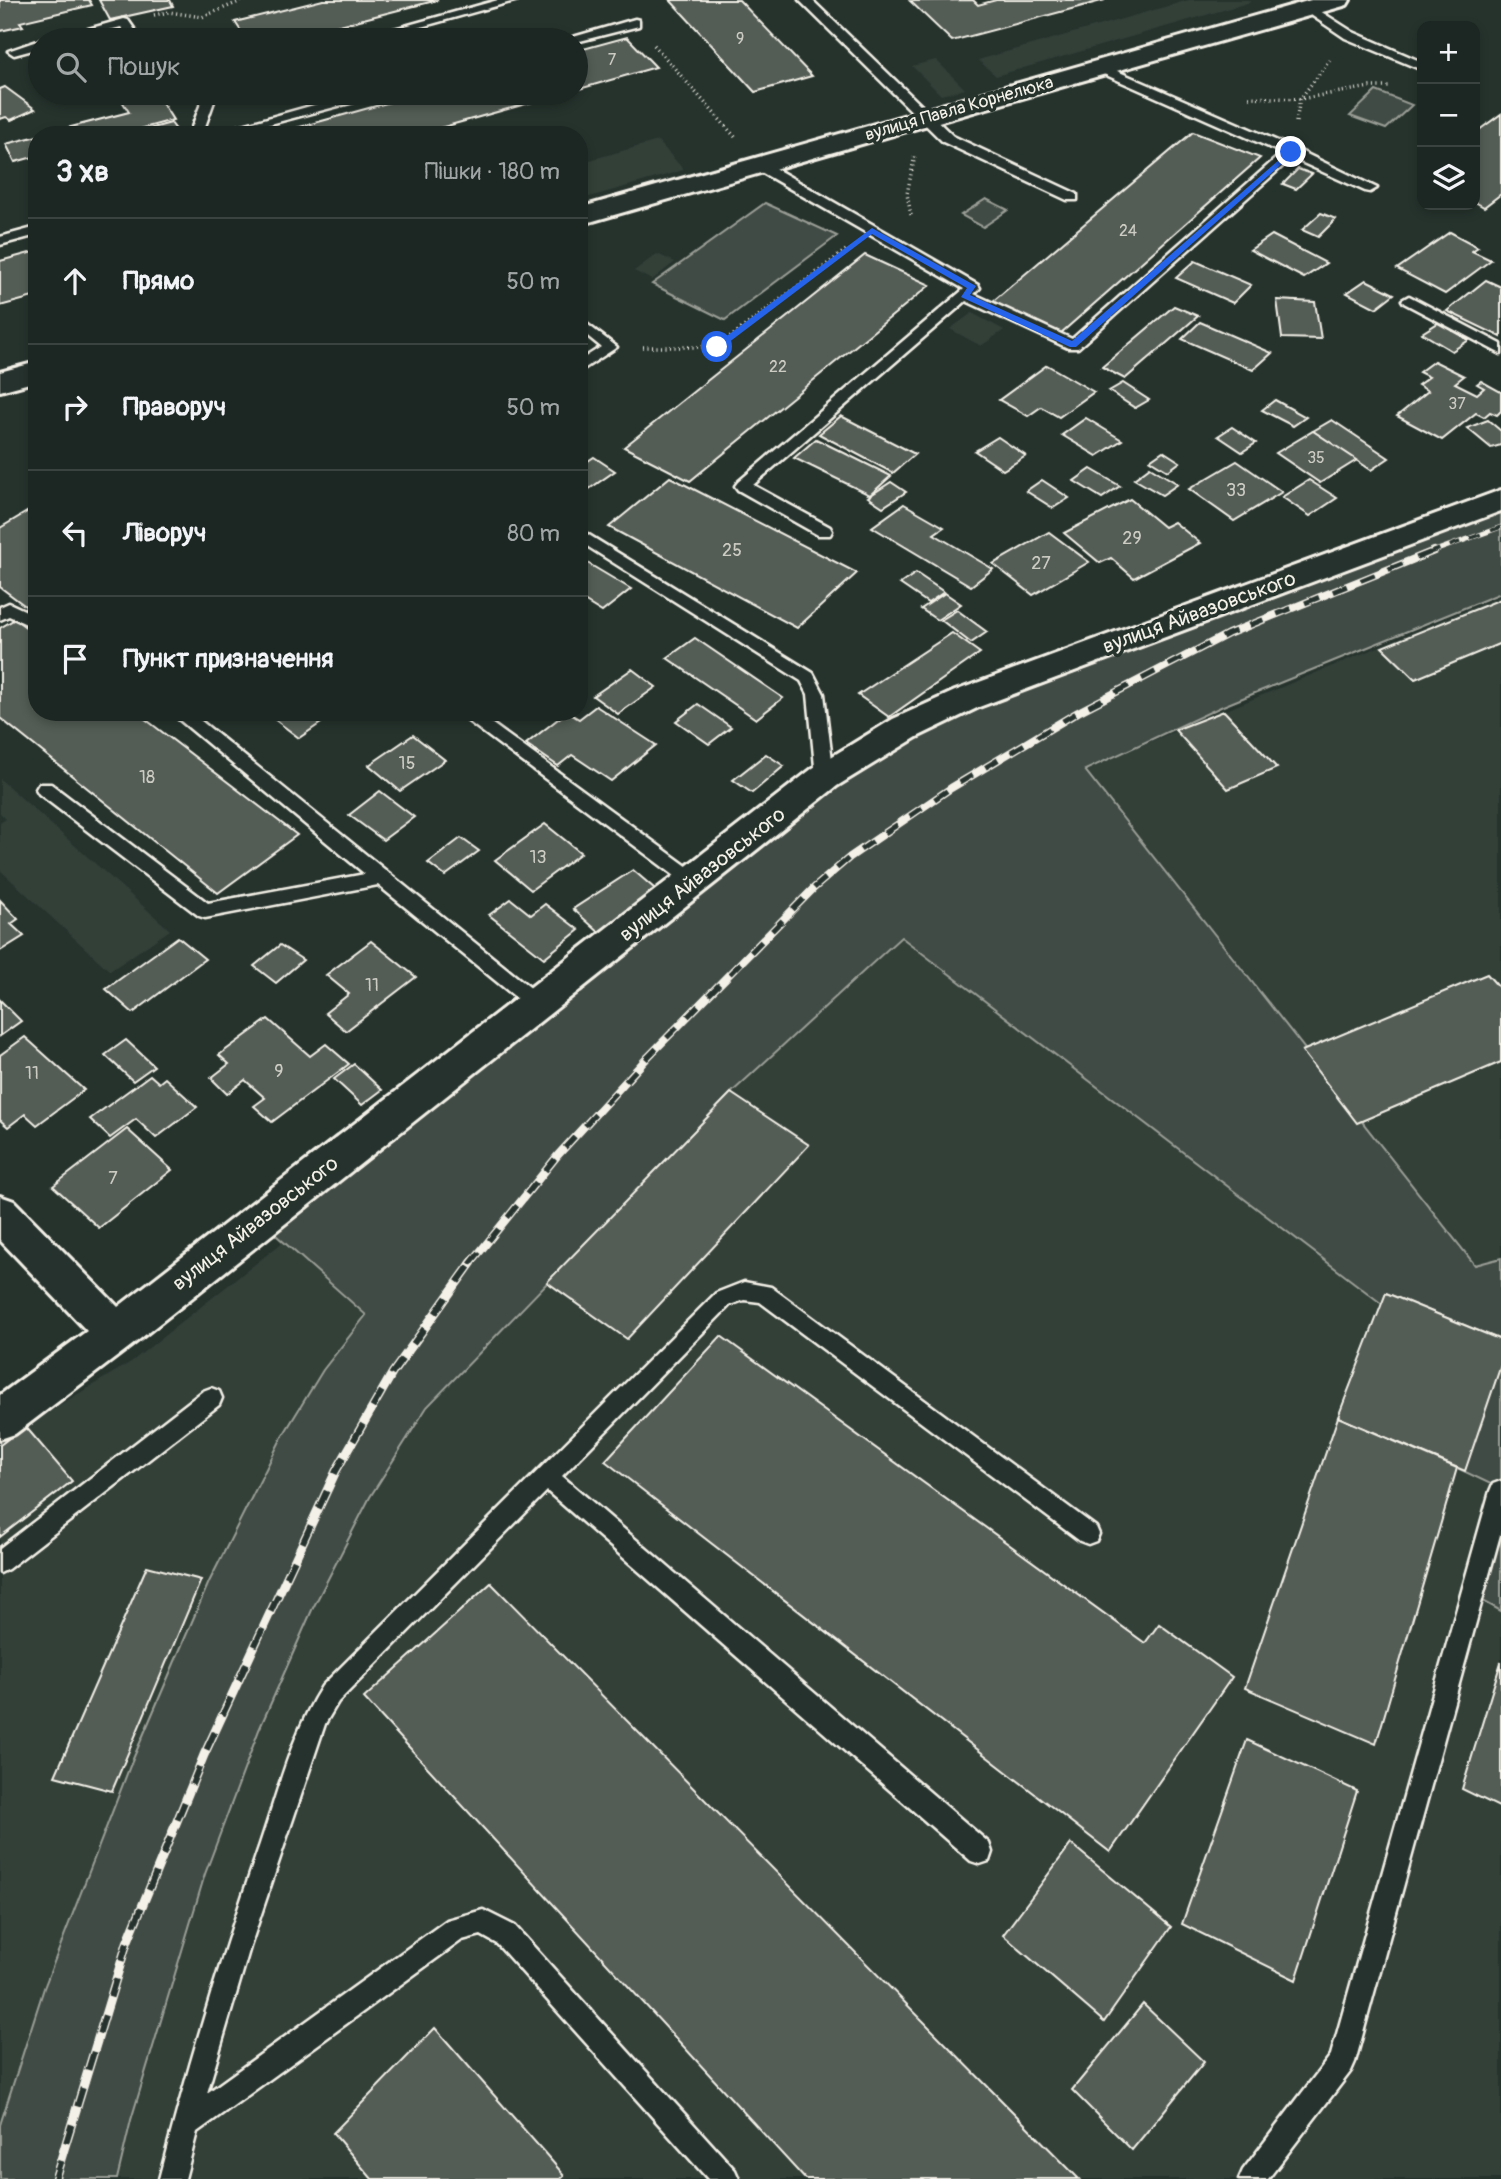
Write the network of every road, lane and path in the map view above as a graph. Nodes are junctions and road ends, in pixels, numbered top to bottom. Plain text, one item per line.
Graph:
1 (244, 0) edge
2 (512, 0) edge
3 (805, 0) edge
4 (1338, 0) edge
5 (1309, 8) junction
6 (124, 23) junction
7 (635, 23) joint
8 (104, 28) edge
9 (128, 28) edge
10 (406, 28) edge
11 (588, 35) edge
12 (1349, 35) junction
13 (28, 47) edge
14 (14, 51) dead end
15 (1417, 64) edge
16 (1101, 68) junction
17 (1396, 87) dead end
18 (1249, 97) dead end
19 (1300, 99) junction
20 (206, 105) edge
21 (326, 105) edge
22 (924, 118) junction
23 (198, 126) edge
24 (247, 126) edge
25 (1291, 152) junction
26 (760, 165) junction
27 (1370, 188) dead end
28 (1072, 197) dead end
29 (588, 213) edge
30 (872, 230) junction
31 (28, 233) edge
32 (0, 241) edge
33 (919, 257) junction
34 (964, 295) junction
35 (1409, 300) dead end
36 (588, 329) edge
37 (610, 347) junction
38 (1501, 350) edge
39 (588, 362) edge
40 (28, 374) edge
41 (0, 382) edge
42 (1501, 500) edge
43 (824, 531) dead end
44 (588, 540) edge
45 (3, 608) edge
46 (28, 619) edge
47 (189, 721) edge
48 (476, 721) edge
49 (825, 777) junction
50 (45, 789) dead end
51 (382, 877) junction
52 (693, 880) junction
53 (536, 1003) junction
54 (0, 1213) edge
55 (116, 1333) junction
56 (211, 1398) dead end
57 (0, 1420) edge
58 (547, 1477) junction
59 (1501, 1491) edge
60 (1088, 1534) dead end
61 (0, 1562) edge
62 (981, 1852) dead end
63 (186, 2124) junction
64 (172, 2179) edge
65 (726, 2179) edge
66 (1252, 2179) edge

1 - 6 path
2 - 10 lane
3 - 22 lane
4 - 5 street, вулиця Павла Корнелюка
5 - 12 lane
5 - 16 street, вулиця Павла Корнелюка
6 - 8 lane
6 - 9 lane
7 - 11 lane
7 - 26 path
12 - 15 lane
12 - 19 path
13 - 14 lane
16 - 22 street, вулиця Павла Корнелюка
16 - 25 lane
17 - 19 path
18 - 19 path
19 - 25 path
20 - 23 lane
21 - 24 lane
22 - 26 street, вулиця Павла Корнелюка
22 - 28 lane
22 - 33 path
25 - 27 lane
25 - 34 lane
26 - 29 street, вулиця Павла Корнелюка
26 - 30 lane
30 - 33 lane
30 - 37 path
31 - 32 lane
33 - 34 lane
34 - 43 lane
35 - 38 lane
36 - 37 lane
37 - 39 lane
40 - 41 street
42 - 49 street, вулиця Айвазовського
44 - 49 lane
45 - 46 lane
47 - 51 lane
48 - 52 lane
49 - 52 street, вулиця Айвазовського
50 - 51 lane
51 - 53 lane
52 - 53 street, вулиця Айвазовського
53 - 55 street, вулиця Айвазовського
54 - 55 street
55 - 57 street, вулиця Айвазовського
56 - 61 lane
58 - 60 lane
58 - 62 lane
58 - 63 lane
59 - 66 lane
63 - 64 lane
63 - 65 lane

